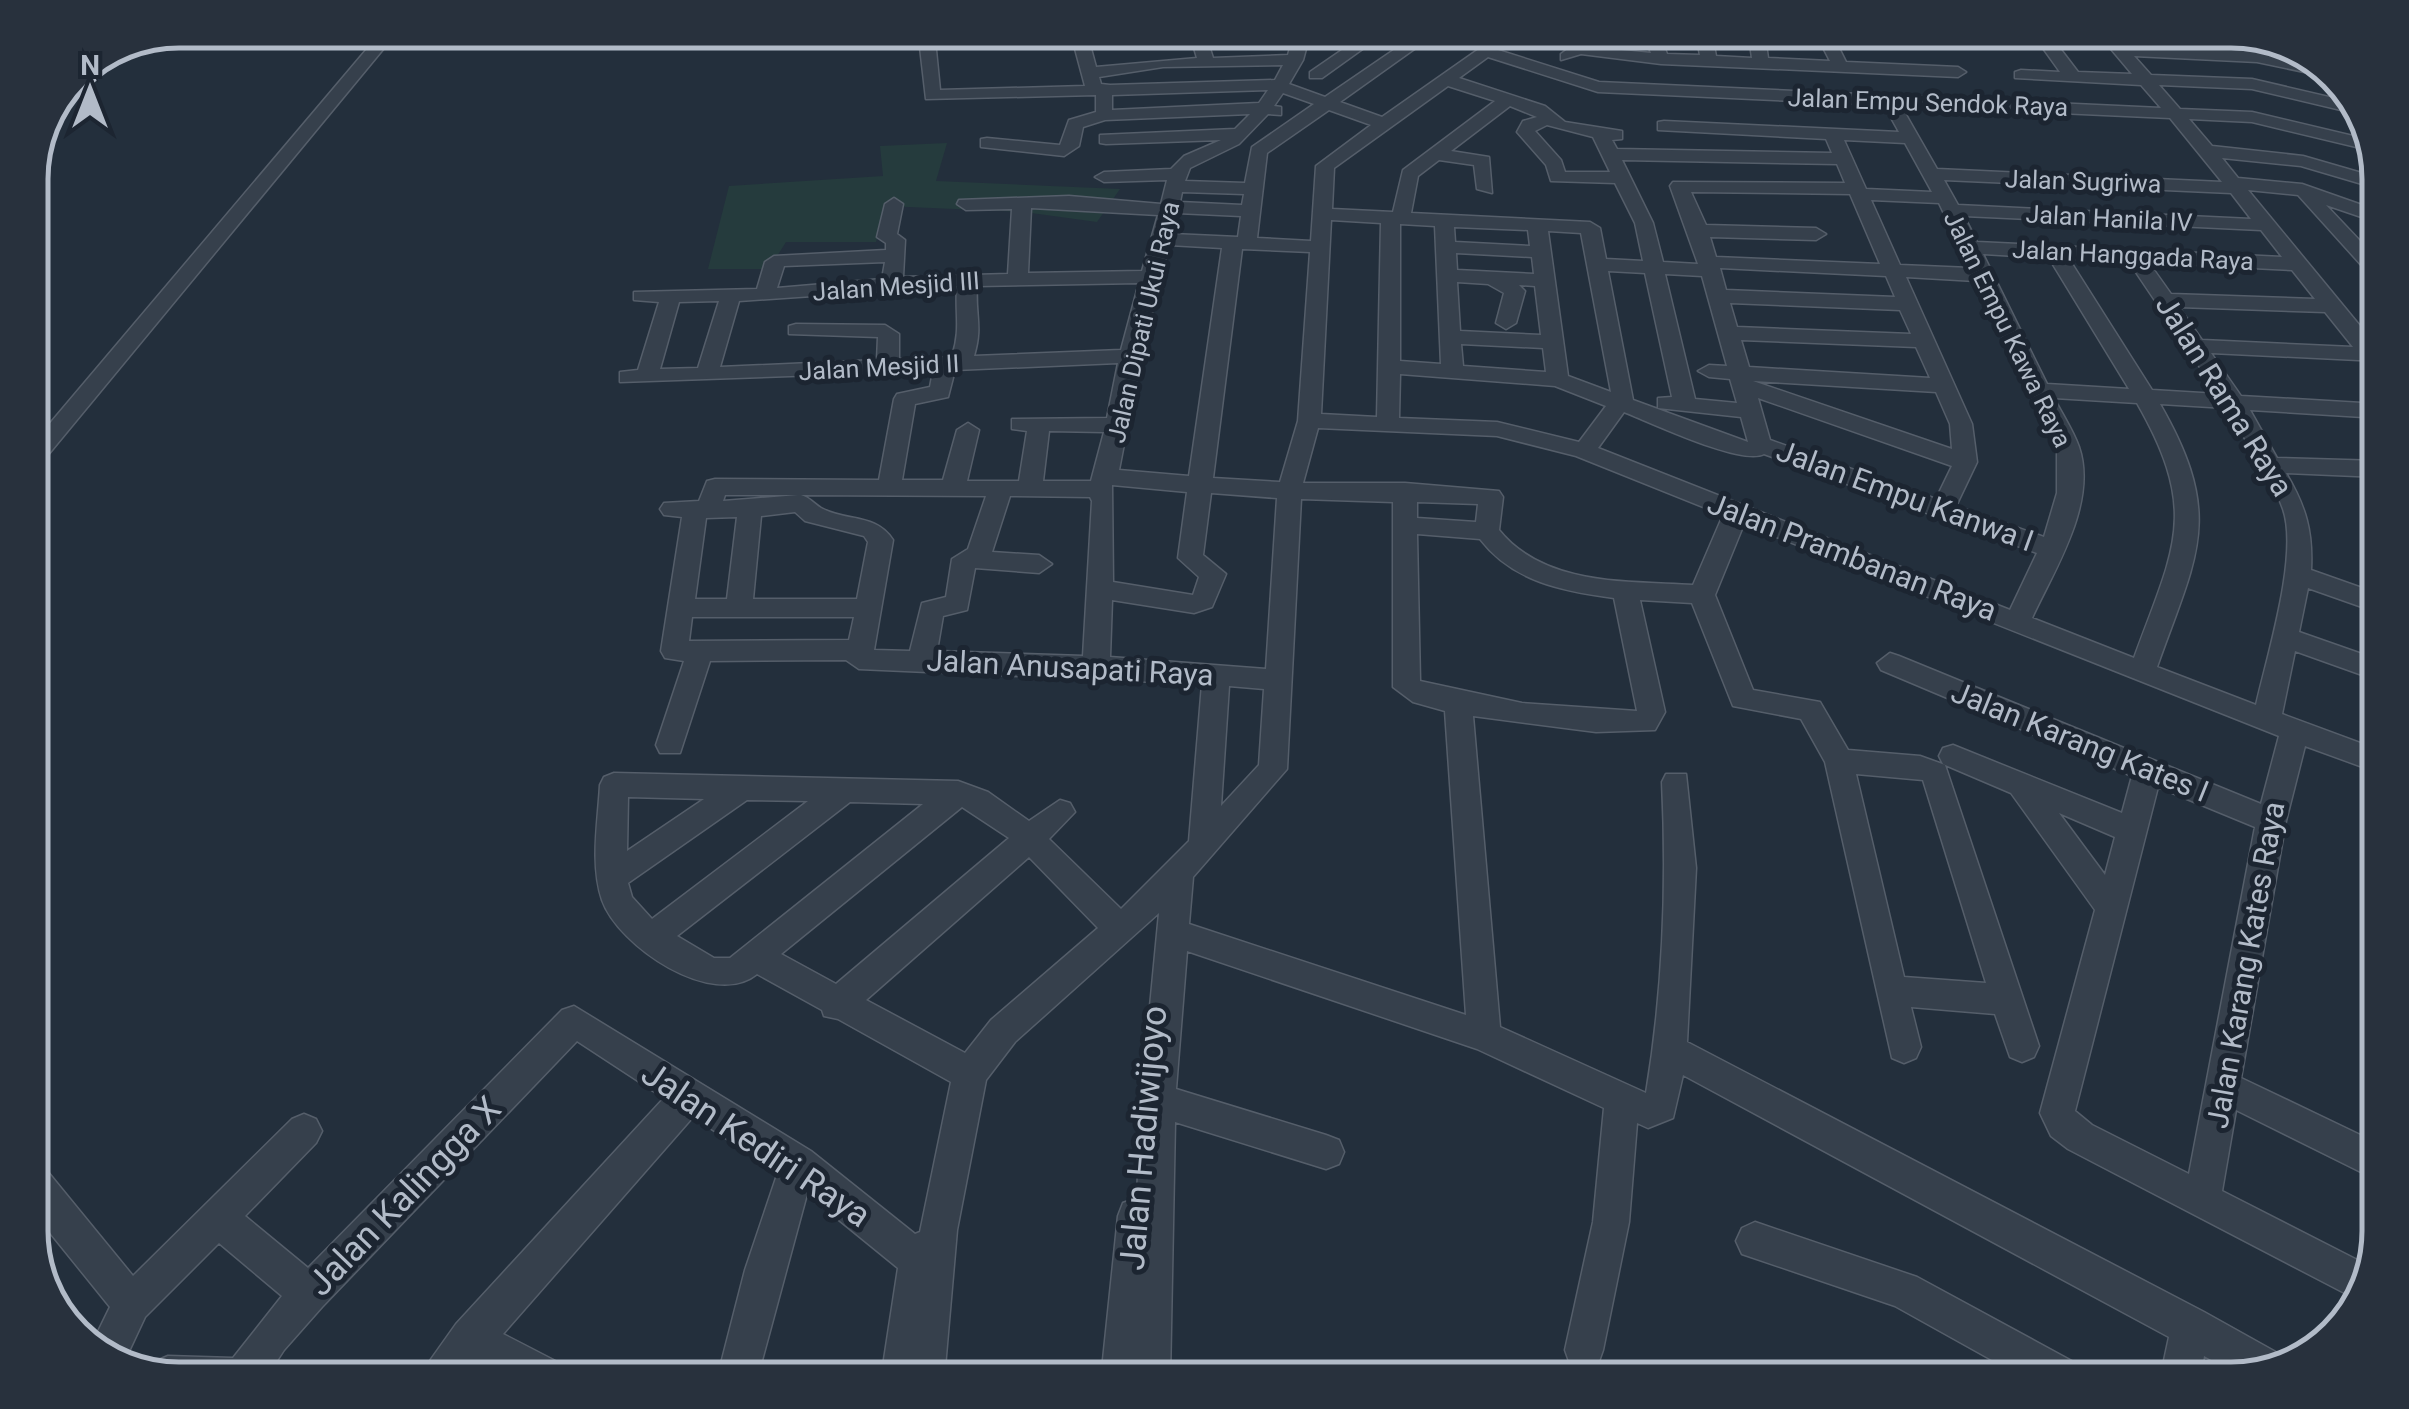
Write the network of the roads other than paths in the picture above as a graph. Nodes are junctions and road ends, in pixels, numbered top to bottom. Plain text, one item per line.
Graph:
1 (376, 48) edge
2 (928, 48) edge
3 (1084, 48) edge
4 (1157, 48) edge
5 (1202, 48) edge
6 (1298, 48) edge
7 (1349, 48) edge
8 (1407, 48) edge
9 (1492, 48) edge
10 (1610, 48) edge
11 (1657, 48) edge
12 (1706, 48) edge
13 (1763, 48) edge
14 (1831, 48) edge
15 (1885, 48) edge
16 (1942, 48) edge
17 (2002, 48) edge
18 (2051, 48) edge
19 (2108, 48) edge
20 (1352, 49) joint
21 (1578, 49) joint
22 (1487, 52) junction
23 (1612, 56) junction
24 (1662, 59) junction
25 (1295, 60) junction
26 (1709, 61) junction
27 (2111, 61) junction
28 (1206, 63) junction
29 (1331, 63) junction
30 (1768, 63) junction
31 (1163, 64) junction
32 (2014, 64) junction
33 (1841, 67) junction
34 (2298, 67) edge
35 (1894, 70) junction
36 (1958, 72) junction
37 (1546, 73) junction
38 (1316, 75) junction
39 (2072, 76) junction
40 (2144, 79) junction
41 (1447, 80) junction
42 (1096, 83) junction
43 (1276, 85) junction
44 (1174, 87) junction
45 (1350, 87) junction
46 (1785, 96) junction
47 (1507, 100) junction
48 (1889, 100) junction
49 (1326, 103) junction
50 (1978, 104) junction
51 (2338, 104) edge
52 (2042, 107) junction
53 (1263, 108) junction
54 (2174, 113) junction
55 (1104, 115) junction
56 (1550, 118) junction
57 (1303, 120) junction
58 (1382, 123) junction
59 (1664, 126) dead end
60 (1245, 129) junction
61 (1600, 133) junction
62 (1833, 134) junction
63 (1280, 136) junction
64 (1632, 136) dead end
65 (1908, 138) junction
66 (1106, 139) dead end
67 (2356, 142) edge
68 (988, 143) dead end
69 (2207, 151) junction
70 (1437, 154) junction
71 (1611, 154) junction
72 (1843, 159) junction
73 (1236, 166) junction
74 (1929, 174) junction
75 (1104, 177) dead end
76 (1623, 178) junction
77 (2361, 178) edge
78 (1794, 185) junction
79 (2234, 186) junction
80 (1175, 188) junction
81 (1251, 189) junction
82 (1486, 189) dead end
83 (2302, 190) junction
84 (1858, 192) junction
85 (1022, 203) junction
86 (894, 204) dead end
87 (966, 204) dead end
88 (1948, 204) junction
89 (1250, 211) junction
90 (2361, 211) edge
91 (1324, 214) junction
92 (1396, 217) junction
93 (1444, 219) junction
94 (1537, 224) junction
95 (2266, 225) junction
96 (1699, 231) junction
97 (1816, 234) junction
98 (1162, 239) junction
99 (1240, 242) junction
100 (1321, 247) junction
101 (1448, 248) junction
102 (1971, 248) junction
103 (1540, 252) junction
104 (2056, 253) junction
105 (2361, 253) edge
106 (896, 256) junction
107 (2134, 256) junction
108 (2294, 264) junction
109 (1599, 265) junction
110 (1707, 266) junction
111 (1653, 268) junction
112 (1830, 268) junction
113 (1895, 271) junction
114 (1985, 275) junction
115 (1450, 276) junction
116 (1152, 277) junction
117 (1493, 278) junction
118 (1018, 279) junction
119 (967, 280) junction
120 (1542, 280) junction
121 (892, 287) junction
122 (731, 295) junction
123 (765, 295) junction
124 (641, 296) dead end
125 (671, 296) junction
126 (1717, 296) junction
127 (2164, 300) junction
128 (1909, 304) junction
129 (2328, 306) junction
130 (1506, 323) dead end
131 (796, 330) dead end
132 (1729, 333) junction
133 (1452, 337) junction
134 (1925, 341) junction
135 (2361, 341) edge
136 (1552, 342) junction
137 (2196, 346) junction
138 (2361, 354) edge
139 (1130, 356) junction
140 (953, 363) junction
141 (888, 366) junction
142 (1386, 366) junction
143 (1452, 370) junction
144 (1708, 371) dead end
145 (707, 373) junction
146 (1558, 380) junction
147 (1742, 380) junction
148 (1944, 386) junction
149 (2038, 390) junction
150 (2142, 398) junction
151 (1622, 402) junction
152 (2234, 402) junction
153 (1685, 405) junction
154 (1749, 410) junction
155 (2361, 410) edge
156 (1310, 421) junction
157 (1388, 422) junction
158 (1118, 425) junction
159 (968, 430) dead end
160 (48, 440) edge
161 (1760, 444) junction
162 (1584, 451) junction
163 (1965, 462) junction
164 (2272, 465) junction
165 (2361, 469) edge
166 (1102, 483) junction
167 (1198, 485) junction
168 (889, 486) junction
169 (953, 488) junction
170 (998, 488) junction
171 (1029, 488) junction
172 (1290, 488) junction
173 (1405, 491) junction
174 (1943, 508) junction
175 (750, 509) junction
176 (691, 510) junction
177 (1736, 514) junction
178 (1406, 525) junction
179 (1487, 530) junction
180 (2051, 549) junction
181 (964, 558) junction
182 (1039, 564) dead end
183 (2298, 575) junction
184 (1624, 588) junction
185 (1103, 590) junction
186 (1702, 595) junction
187 (2361, 598) edge
188 (681, 608) junction
189 (739, 608) junction
190 (868, 608) junction
191 (2016, 622) junction
192 (2282, 636) junction
193 (700, 651) junction
194 (858, 655) junction
195 (922, 660) junction
196 (1890, 663) dead end
197 (2361, 665) edge
198 (1096, 666) junction
199 (2142, 672) junction
200 (1216, 676) junction
201 (1281, 680) junction
202 (1458, 704) junction
203 (2281, 724) junction
204 (670, 744) dead end
205 (2362, 755) edge
206 (1952, 756) dead end
207 (1839, 761) junction
208 (2148, 770) junction
209 (1676, 782) dead end
210 (2019, 782) junction
211 (739, 790) junction
212 (843, 791) junction
213 (958, 793) junction
214 (1060, 812) dead end
215 (2271, 821) junction
216 (2133, 831) junction
217 (1028, 838) junction
218 (1203, 848) junction
219 (612, 878) junction
220 (1168, 885) junction
221 (2111, 907) junction
222 (1118, 926) junction
223 (1175, 933) junction
224 (650, 938) junction
225 (758, 958) junction
226 (1895, 990) junction
227 (2008, 1000) junction
228 (836, 1005) junction
229 (574, 1020) joint
230 (1484, 1036) junction
231 (2022, 1046) dead end
232 (1904, 1047) dead end
233 (1670, 1050) junction
234 (970, 1074) junction
235 (2225, 1087) junction
236 (688, 1098) junction
237 (1158, 1100) junction
238 (1622, 1100) junction
239 (304, 1132) dead end
240 (2362, 1149) edge
241 (1326, 1152) dead end
242 (798, 1164) junction
243 (2202, 1201) junction
244 (48, 1202) edge
245 (218, 1218) junction
246 (1755, 1241) dead end
247 (931, 1251) junction
248 (2352, 1278) edge
249 (309, 1294) junction
250 (132, 1304) junction
251 (2190, 1326) junction
252 (470, 1338) junction
253 (113, 1344) edge
254 (1584, 1350) dead end
255 (2250, 1359) edge
256 (253, 1362) edge
257 (451, 1362) edge
258 (516, 1362) edge
259 (741, 1362) edge
260 (905, 1362) edge
261 (925, 1362) edge
262 (1123, 1362) edge
263 (1150, 1362) edge
264 (2019, 1362) edge
265 (2183, 1362) edge

1 - 160 street
2 - 42 street
3 - 42 street
4 - 31 street
5 - 28 street
6 - 25 street, Jalan Dipati Ukui Raya
7 - 20 street
8 - 45 street
9 - 22 street
10 - 23 street
11 - 24 street
12 - 26 street
13 - 30 street
14 - 33 street
15 - 35 street
16 - 36 street
17 - 32 street
18 - 39 street
19 - 27 street
20 - 29 street
21 - 23 street
21 - 37 street
22 - 37 street, Jalan Empu Sendok Raya
22 - 41 street
23 - 24 street
24 - 26 street
25 - 28 street
25 - 29 street
25 - 38 street
25 - 43 street, Jalan Dipati Ukui Raya
26 - 30 street
27 - 34 street
27 - 39 street
27 - 40 street
27 - 40 street
28 - 31 street
29 - 38 street
30 - 33 street
30 - 46 street
31 - 42 street
31 - 44 street
32 - 39 street
32 - 52 street
33 - 35 street
35 - 36 street
36 - 50 street
37 - 46 street, Jalan Empu Sendok Raya
38 - 45 street
40 - 51 street
40 - 54 street
41 - 47 street
41 - 58 street
42 - 44 street
42 - 55 street
43 - 44 street
43 - 49 street
43 - 53 street, Jalan Dipati Ukui Raya
45 - 49 street
46 - 48 street, Jalan Empu Sendok Raya
47 - 56 street
47 - 70 street
48 - 50 street, Jalan Empu Sendok Raya
48 - 65 street, Jalan Empu Kawa Raya
49 - 57 street
49 - 58 street
50 - 52 street, Jalan Empu Sendok Raya
52 - 54 street, Jalan Empu Sendok Raya
53 - 55 street
53 - 57 street
53 - 60 street, Jalan Dipati Ukui Raya
54 - 67 street, Jalan Empu Sendok Raya
54 - 69 street
55 - 68 street
56 - 61 street
56 - 76 street
57 - 63 street
58 - 91 street
59 - 62 street
60 - 63 street
60 - 66 street
60 - 80 street, Jalan Dipati Ukui Raya
61 - 64 street
61 - 71 street
62 - 65 street
62 - 72 street
63 - 73 street
65 - 74 street, Jalan Empu Kawa Raya
69 - 77 street
69 - 79 street
70 - 82 street
70 - 92 street
71 - 72 street
71 - 76 street
72 - 84 street
73 - 80 street
73 - 81 street
74 - 79 street, Jalan Sugriwa
74 - 88 street, Jalan Empu Kawa Raya
75 - 80 street
76 - 111 street
78 - 84 street, Jalan Hanila IV
78 - 96 street, Jalan Hanila IV
78 - 97 street
79 - 83 street, Jalan Sugriwa
79 - 95 street
80 - 81 street
80 - 85 street
80 - 89 street
80 - 98 street, Jalan Dipati Ukui Raya
81 - 89 street
83 - 90 street, Jalan Sugriwa
83 - 105 street
84 - 88 street, Jalan Hanila IV
84 - 113 street
85 - 87 street
85 - 118 street
86 - 106 street
88 - 95 street, Jalan Hanila IV
88 - 102 street, Jalan Empu Kawa Raya
89 - 99 street
91 - 92 street
91 - 100 street
92 - 93 street
92 - 142 street
93 - 94 street
93 - 101 street
94 - 103 street
94 - 109 street
95 - 108 street
96 - 97 street
96 - 110 street
97 - 112 street
98 - 99 street
98 - 116 street, Jalan Dipati Ukui Raya
99 - 100 street
99 - 167 street
100 - 156 street
101 - 103 street
101 - 115 street
102 - 104 street, Jalan Hanggada Raya
102 - 114 street, Jalan Empu Kawa Raya
103 - 120 street
104 - 107 street, Jalan Hanggada Raya
104 - 150 street
106 - 121 street
106 - 123 street
107 - 108 street, Jalan Hanggada Raya
107 - 127 street, Jalan Rama Raya
108 - 129 street
109 - 111 street
109 - 151 street
110 - 111 street
110 - 112 street
110 - 126 street
111 - 153 street
112 - 113 street
113 - 114 street
113 - 128 street
114 - 149 street, Jalan Empu Kawa Raya
115 - 117 street
115 - 133 street
116 - 118 street, Jalan Mesjid III
116 - 139 street, Jalan Dipati Ukui Raya
117 - 120 street
117 - 130 street
118 - 119 street, Jalan Mesjid III
119 - 121 street, Jalan Mesjid III
119 - 140 street
120 - 136 street
121 - 123 street, Jalan Mesjid III
122 - 123 street, Jalan Mesjid III
122 - 125 street, Jalan Mesjid III
122 - 145 street
124 - 125 street, Jalan Mesjid III
125 - 145 street, Jalan Mesjid II
126 - 128 street
126 - 132 street
127 - 129 street
127 - 137 street, Jalan Rama Raya
128 - 134 street
129 - 135 street
131 - 141 street
132 - 134 street
132 - 147 street
133 - 136 street
133 - 143 street
134 - 148 street
136 - 146 street
137 - 138 street
137 - 152 street, Jalan Rama Raya
139 - 140 street, Jalan Mesjid II
139 - 158 street, Jalan Dipati Ukui Raya
140 - 141 street, Jalan Mesjid II
140 - 168 street
141 - 145 street, Jalan Mesjid II
142 - 143 street
142 - 157 street
143 - 146 street
144 - 147 street
146 - 151 street
147 - 148 street
147 - 154 street
147 - 163 street
148 - 163 street
149 - 150 street
149 - 180 street, Jalan Empu Kawa Raya
150 - 152 street
150 - 199 street
151 - 153 street
151 - 161 street, Jalan Empu Kanwa I
151 - 162 street
152 - 155 street
152 - 164 street, Jalan Rama Raya
153 - 154 street
154 - 161 street
156 - 157 street, Jalan Prambanan Raya
156 - 172 street
157 - 162 street, Jalan Prambanan Raya
158 - 166 street, Jalan Dipati Ukui Raya
158 - 171 street
159 - 169 street
161 - 174 street, Jalan Empu Kanwa I
162 - 177 street, Jalan Prambanan Raya
163 - 174 street
164 - 165 street
164 - 183 street, Jalan Rama Raya
166 - 167 street
166 - 171 street
166 - 185 street, Jalan Dipati Ukui Raya
167 - 172 street
167 - 185 street
168 - 169 street
168 - 176 street
169 - 170 street
170 - 171 street
170 - 181 street
172 - 173 street
172 - 201 street
173 - 178 street
173 - 179 street
174 - 180 street, Jalan Empu Kanwa I
175 - 176 street
175 - 189 street
175 - 190 street
176 - 188 street
177 - 186 street
177 - 191 street, Jalan Prambanan Raya
178 - 179 street
178 - 202 street
179 - 184 street
180 - 191 street, Jalan Empu Kawa Raya
181 - 182 street
181 - 195 street
183 - 187 street
183 - 192 street, Jalan Rama Raya
184 - 186 street
184 - 202 street
185 - 198 street, Jalan Dipati Ukui Raya
186 - 207 street
188 - 189 street
188 - 193 street
189 - 190 street
190 - 194 street
191 - 199 street, Jalan Prambanan Raya
192 - 197 street
192 - 203 street, Jalan Rama Raya
193 - 194 street, Jalan Anusapati Raya
193 - 204 street
194 - 195 street, Jalan Anusapati Raya
195 - 198 street, Jalan Anusapati Raya
196 - 208 street, Jalan Karang Kates I
198 - 200 street, Jalan Anusapati Raya
199 - 203 street, Jalan Prambanan Raya
200 - 201 street, Jalan Anusapati Raya
200 - 218 street
201 - 218 street
202 - 230 street
203 - 205 street, Jalan Prambanan Raya
203 - 215 street, Jalan Karang Kates Raya
206 - 210 street
207 - 226 street
207 - 227 street
208 - 215 street, Jalan Karang Kates I
208 - 216 street
209 - 233 street
210 - 216 street
210 - 221 street
211 - 212 street
211 - 219 street
211 - 219 street
212 - 213 street
212 - 224 street
213 - 217 street
213 - 225 street
214 - 217 street
215 - 235 street, Jalan Karang Kates Raya
216 - 221 street
217 - 222 street
217 - 228 street
218 - 220 street
219 - 224 street
220 - 222 street
220 - 223 street
220 - 262 street, Jalan Hadiwijoyo
221 - 243 street
222 - 234 street
223 - 230 street
223 - 237 street
224 - 225 street
225 - 228 street
226 - 227 street
226 - 232 street
227 - 231 street
228 - 234 street
229 - 236 street, Jalan Kediri Raya
229 - 249 street, Jalan Kalingga X
230 - 238 street
233 - 238 street
233 - 251 street
234 - 247 street
235 - 240 street
235 - 243 street, Jalan Karang Kates Raya
236 - 242 street, Jalan Kediri Raya
236 - 252 street
237 - 241 street
237 - 263 street
238 - 254 street
239 - 245 street
242 - 247 street, Jalan Kediri Raya
242 - 259 street
243 - 248 street
244 - 250 street
245 - 249 street
245 - 250 street
246 - 264 street
247 - 260 street
247 - 261 street
249 - 256 street, Jalan Kalingga X
250 - 253 street
251 - 255 street
251 - 265 street
252 - 257 street
252 - 258 street

